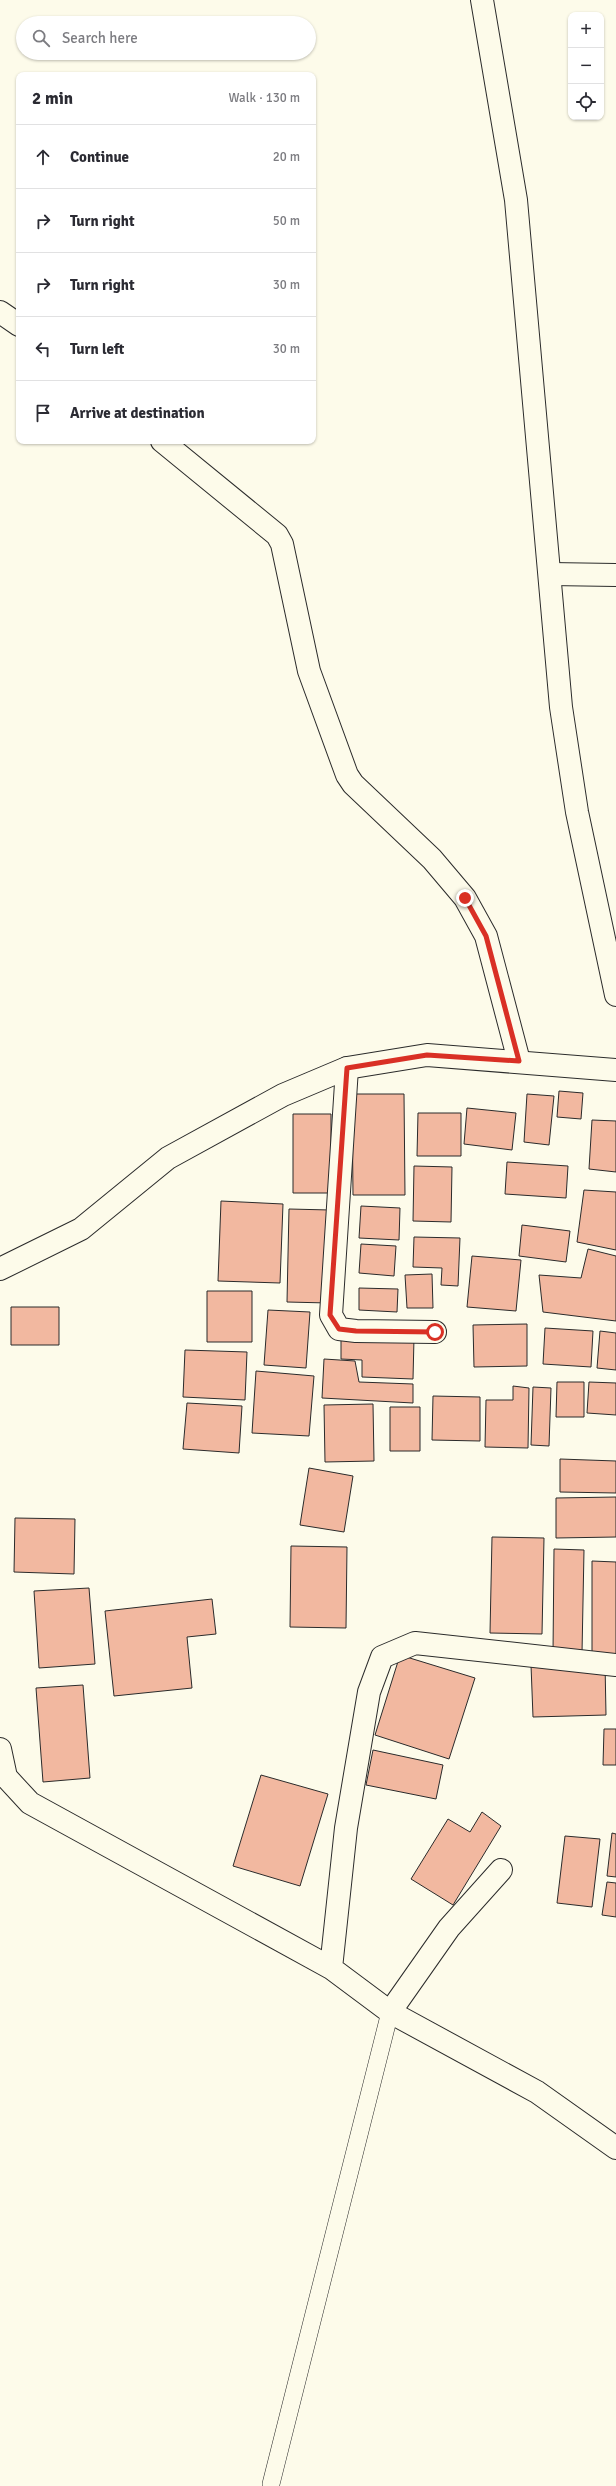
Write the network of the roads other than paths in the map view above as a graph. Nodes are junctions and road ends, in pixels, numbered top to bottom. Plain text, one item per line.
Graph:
1 (482, 0) edge
2 (0, 312) edge
3 (16, 323) edge
4 (166, 444) edge
5 (550, 574) junction
6 (616, 575) edge
7 (616, 995) edge
8 (519, 1061) junction
9 (347, 1068) junction
10 (616, 1070) edge
11 (0, 1269) edge
12 (435, 1332) dead end
13 (616, 1664) edge
14 (0, 1749) edge
15 (501, 1870) dead end
16 (330, 1968) junction
17 (390, 2012) junction
18 (616, 2148) edge
19 (271, 2484) dead end

1 - 5 street
2 - 3 street
4 - 8 street
5 - 6 street
5 - 7 street
8 - 9 street
8 - 10 street
9 - 11 street
9 - 12 street
13 - 16 street
14 - 16 street
15 - 17 street
16 - 17 street
17 - 18 street
17 - 19 lane

